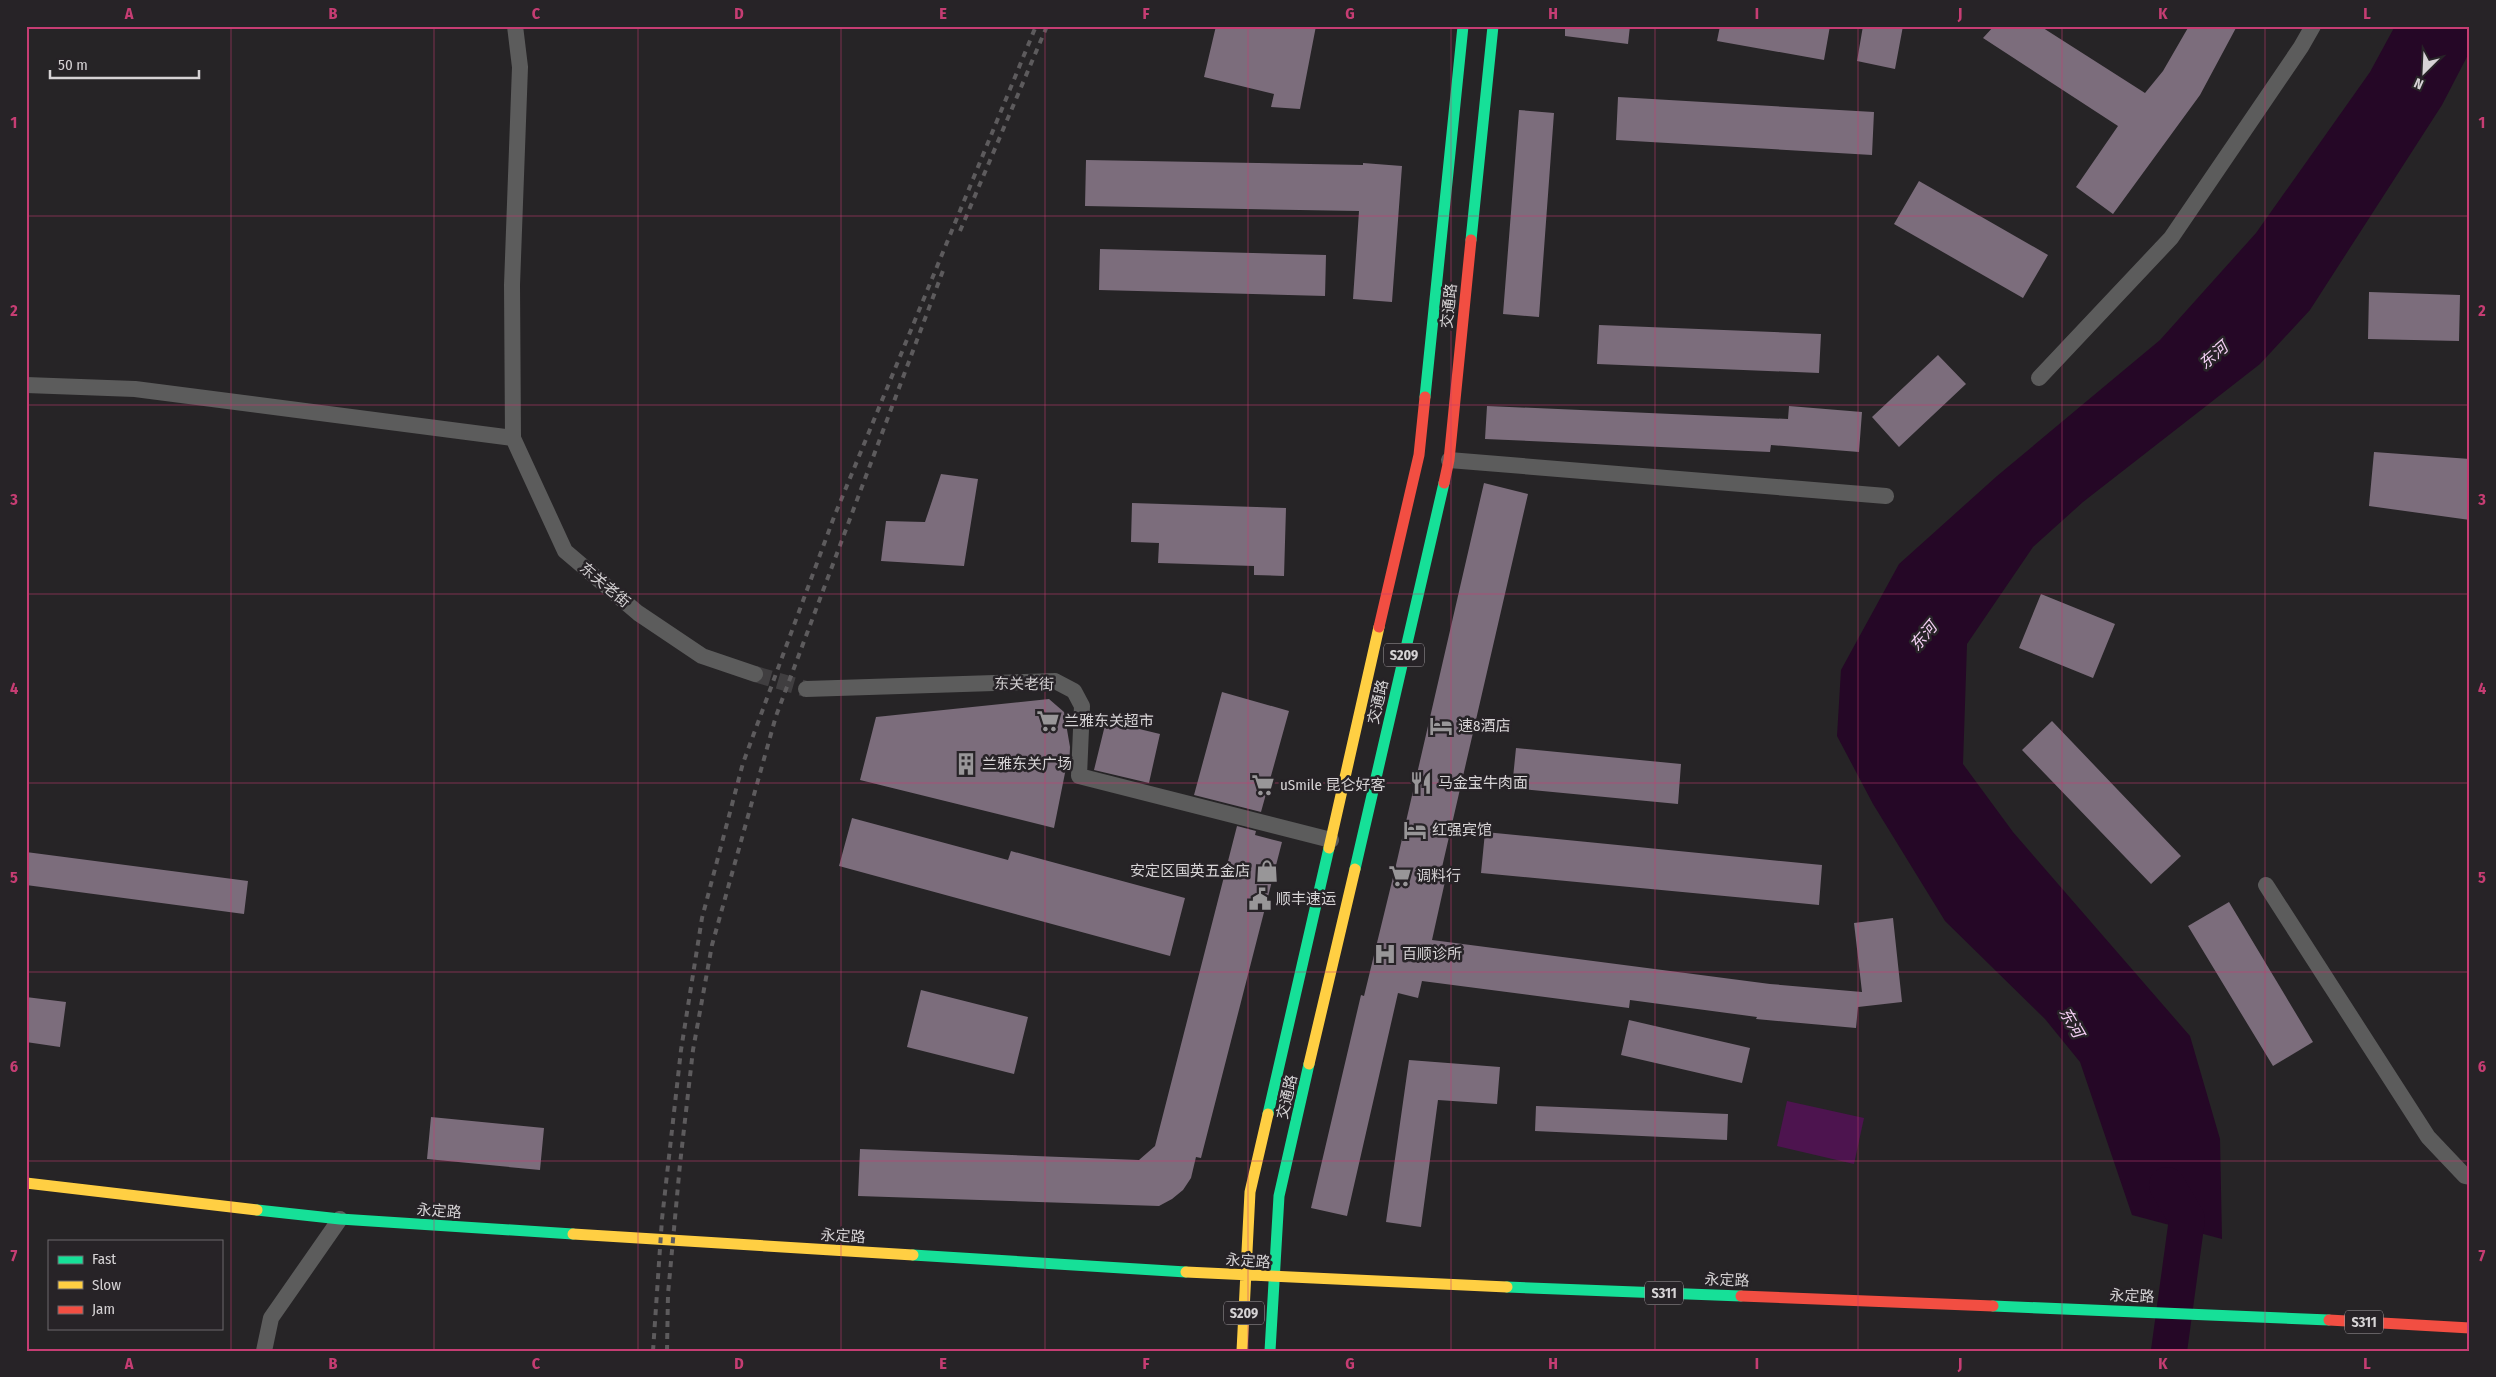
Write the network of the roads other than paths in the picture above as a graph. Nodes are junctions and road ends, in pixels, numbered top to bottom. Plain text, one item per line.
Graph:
1 (515, 26) edge
2 (1463, 26) edge
3 (1493, 26) edge
4 (2313, 26) edge
5 (2039, 378) dead end
6 (26, 385) edge
7 (513, 438) junction
8 (1449, 460) junction
9 (1886, 496) dead end
10 (755, 674) tunnel mouth
11 (806, 689) tunnel mouth
12 (1331, 840) junction
13 (2266, 885) dead end
14 (2470, 1177) edge
15 (26, 1182) edge
16 (340, 1219) junction
17 (1245, 1275) junction
18 (1274, 1278) junction
19 (2470, 1328) edge
20 (264, 1351) edge
21 (1242, 1351) edge
22 (1270, 1351) edge

1 - 7 street
2 - 12 main road, 交通路 / S209
3 - 8 main road, 交通路 / S209
4 - 5 street
6 - 7 street
7 - 10 street, 东关老街
8 - 9 street
8 - 18 main road, 交通路 / S209
11 - 12 street, 东关老街
12 - 17 main road, 交通路 / S209
13 - 14 street
15 - 16 main road, 永定路
16 - 17 main road, 永定路
16 - 20 street
17 - 18 main road, 永定路
17 - 21 main road, 交通路 / S209
18 - 19 main road, 永定路 / S311
18 - 22 main road, 交通路 / S209

